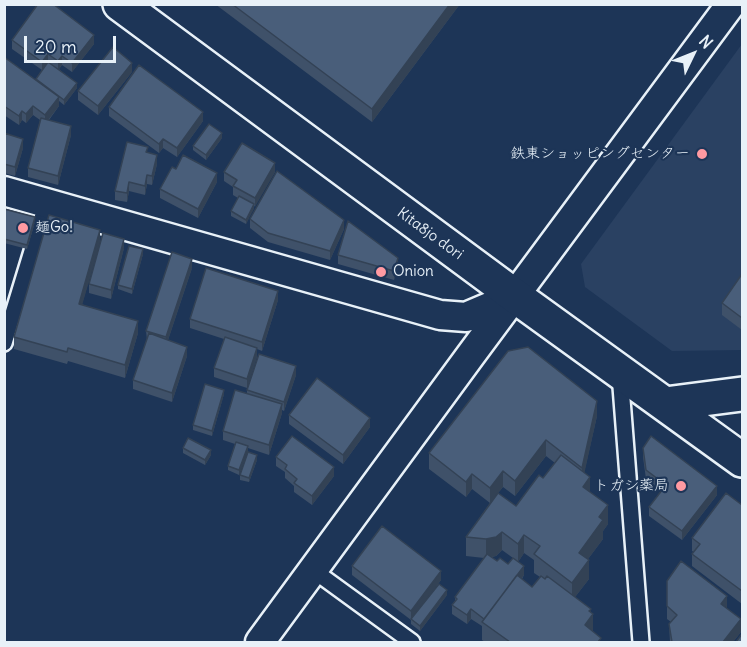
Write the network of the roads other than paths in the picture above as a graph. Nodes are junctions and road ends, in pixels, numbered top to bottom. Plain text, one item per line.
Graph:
1 (120, 4) edge
2 (731, 4) edge
3 (4, 191) edge
4 (47, 202) junction
5 (515, 296) junction
6 (4, 343) edge
7 (620, 371) junction
8 (742, 394) edge
9 (665, 404) junction
10 (742, 460) edge
11 (313, 570) junction
12 (260, 642) edge
13 (412, 642) edge
14 (641, 642) edge

1 - 5 main road, Kita8jo dori
2 - 5 street
3 - 4 street
4 - 5 street
4 - 6 lane
5 - 7 main road, Kita8jo dori
5 - 11 street
7 - 9 main road, Kita8jo dori
7 - 14 lane
8 - 9 main road
9 - 10 main road, Kita8jo dori
11 - 12 street
11 - 13 lane

